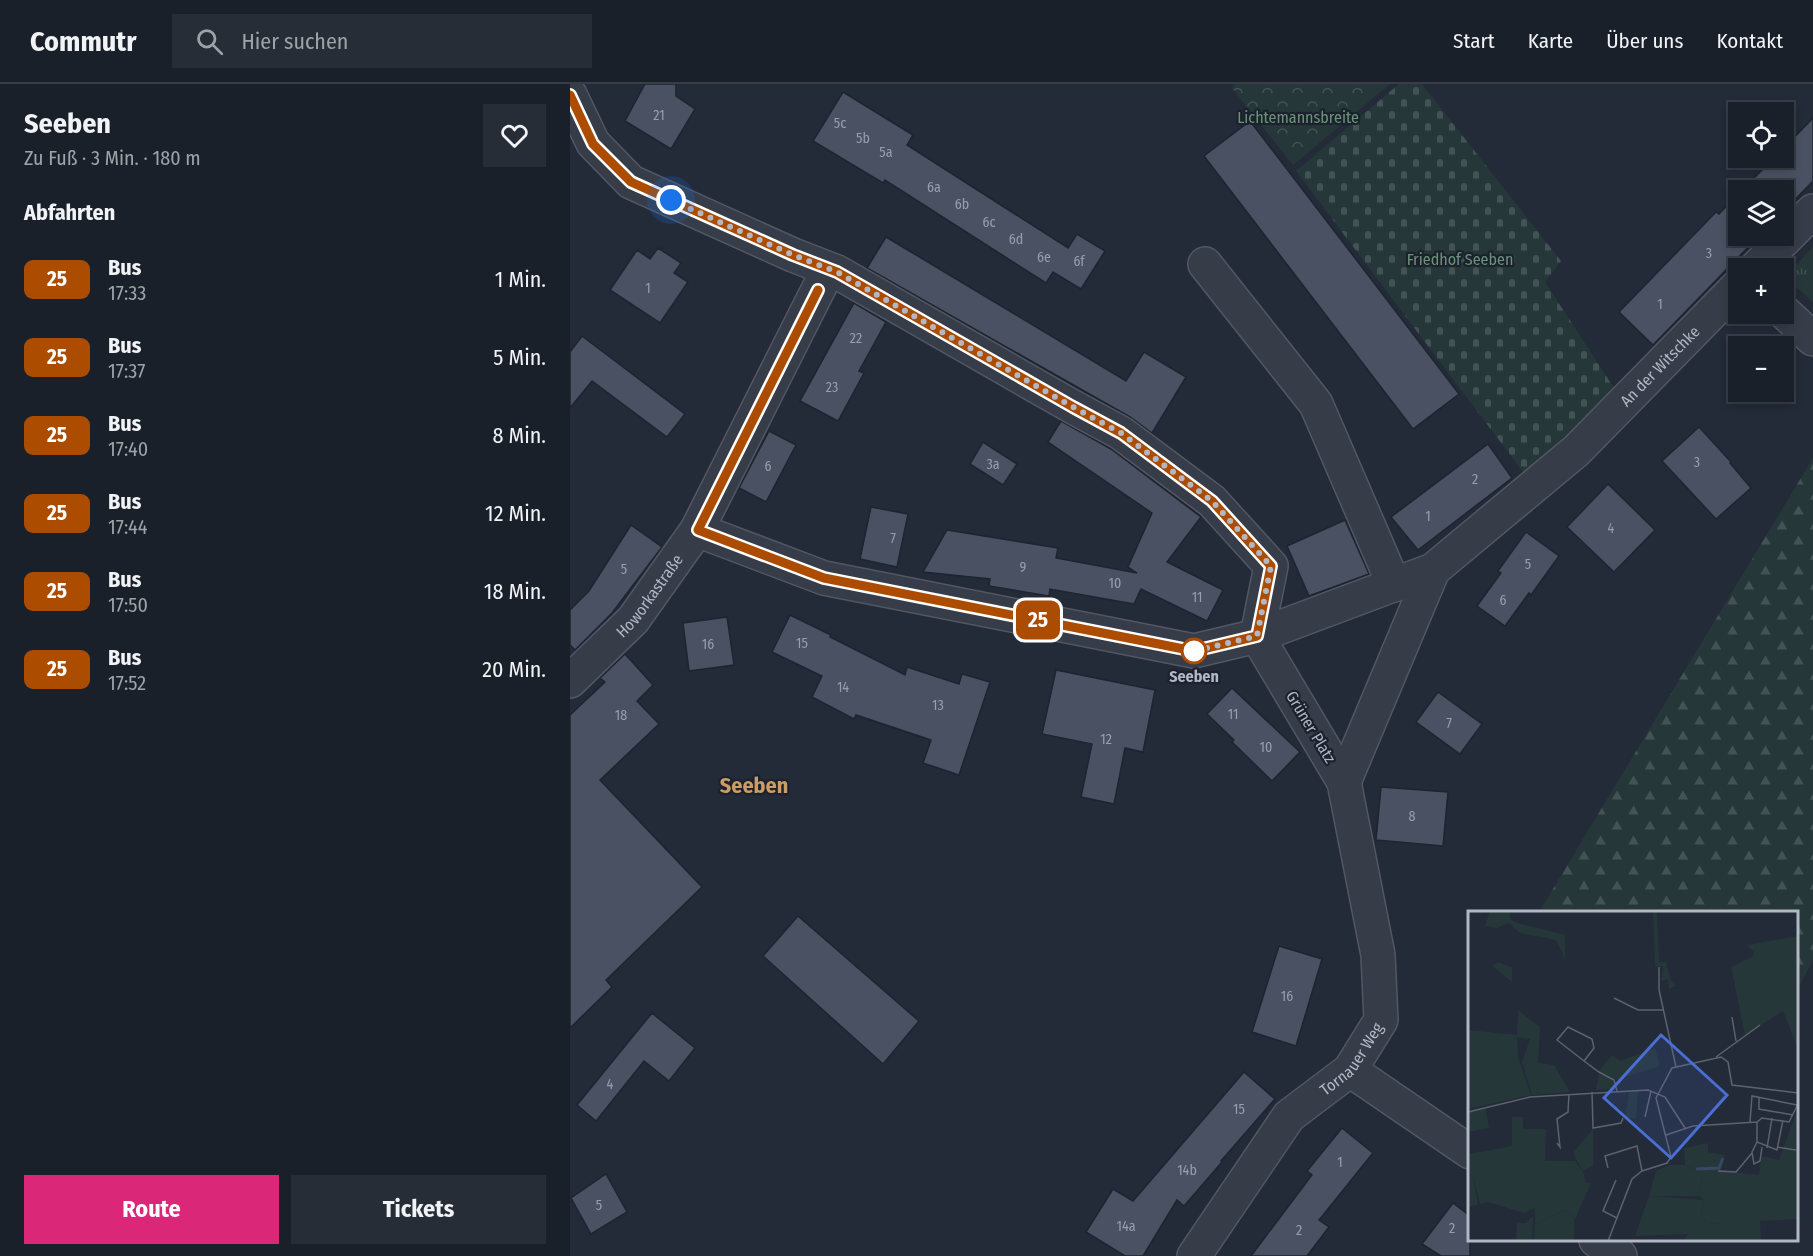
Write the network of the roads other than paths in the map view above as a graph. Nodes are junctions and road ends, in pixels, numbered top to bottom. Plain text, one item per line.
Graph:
1 (570, 95) edge
2 (1813, 211) edge
3 (1766, 258) edge
4 (1205, 264) dead end
5 (833, 271) junction
6 (1728, 296) edge
7 (1794, 321) edge
8 (1813, 339) edge
9 (1581, 446) joint
10 (698, 530) junction
11 (1433, 570) junction
12 (1394, 585) junction
13 (1257, 636) junction
14 (570, 681) edge
15 (1344, 782) junction
16 (1350, 1070) junction
17 (1468, 1151) edge
18 (1599, 1241) edge
19 (1194, 1256) edge
20 (1620, 1256) edge

1 - 5 street
2 - 3 street
4 - 12 street
5 - 10 street, Howorkastraße
5 - 13 street
6 - 9 street, An der Witschke
7 - 8 street
9 - 11 street, Grüner Platz
10 - 13 street
10 - 14 street, Howorkastraße
11 - 12 street, Grüner Platz
11 - 15 street, Grüner Platz
12 - 13 street, Grüner Platz
13 - 15 street, Grüner Platz
15 - 16 street, Tornauer Weg
16 - 17 street
16 - 19 street, Tornauer Weg
18 - 20 street

